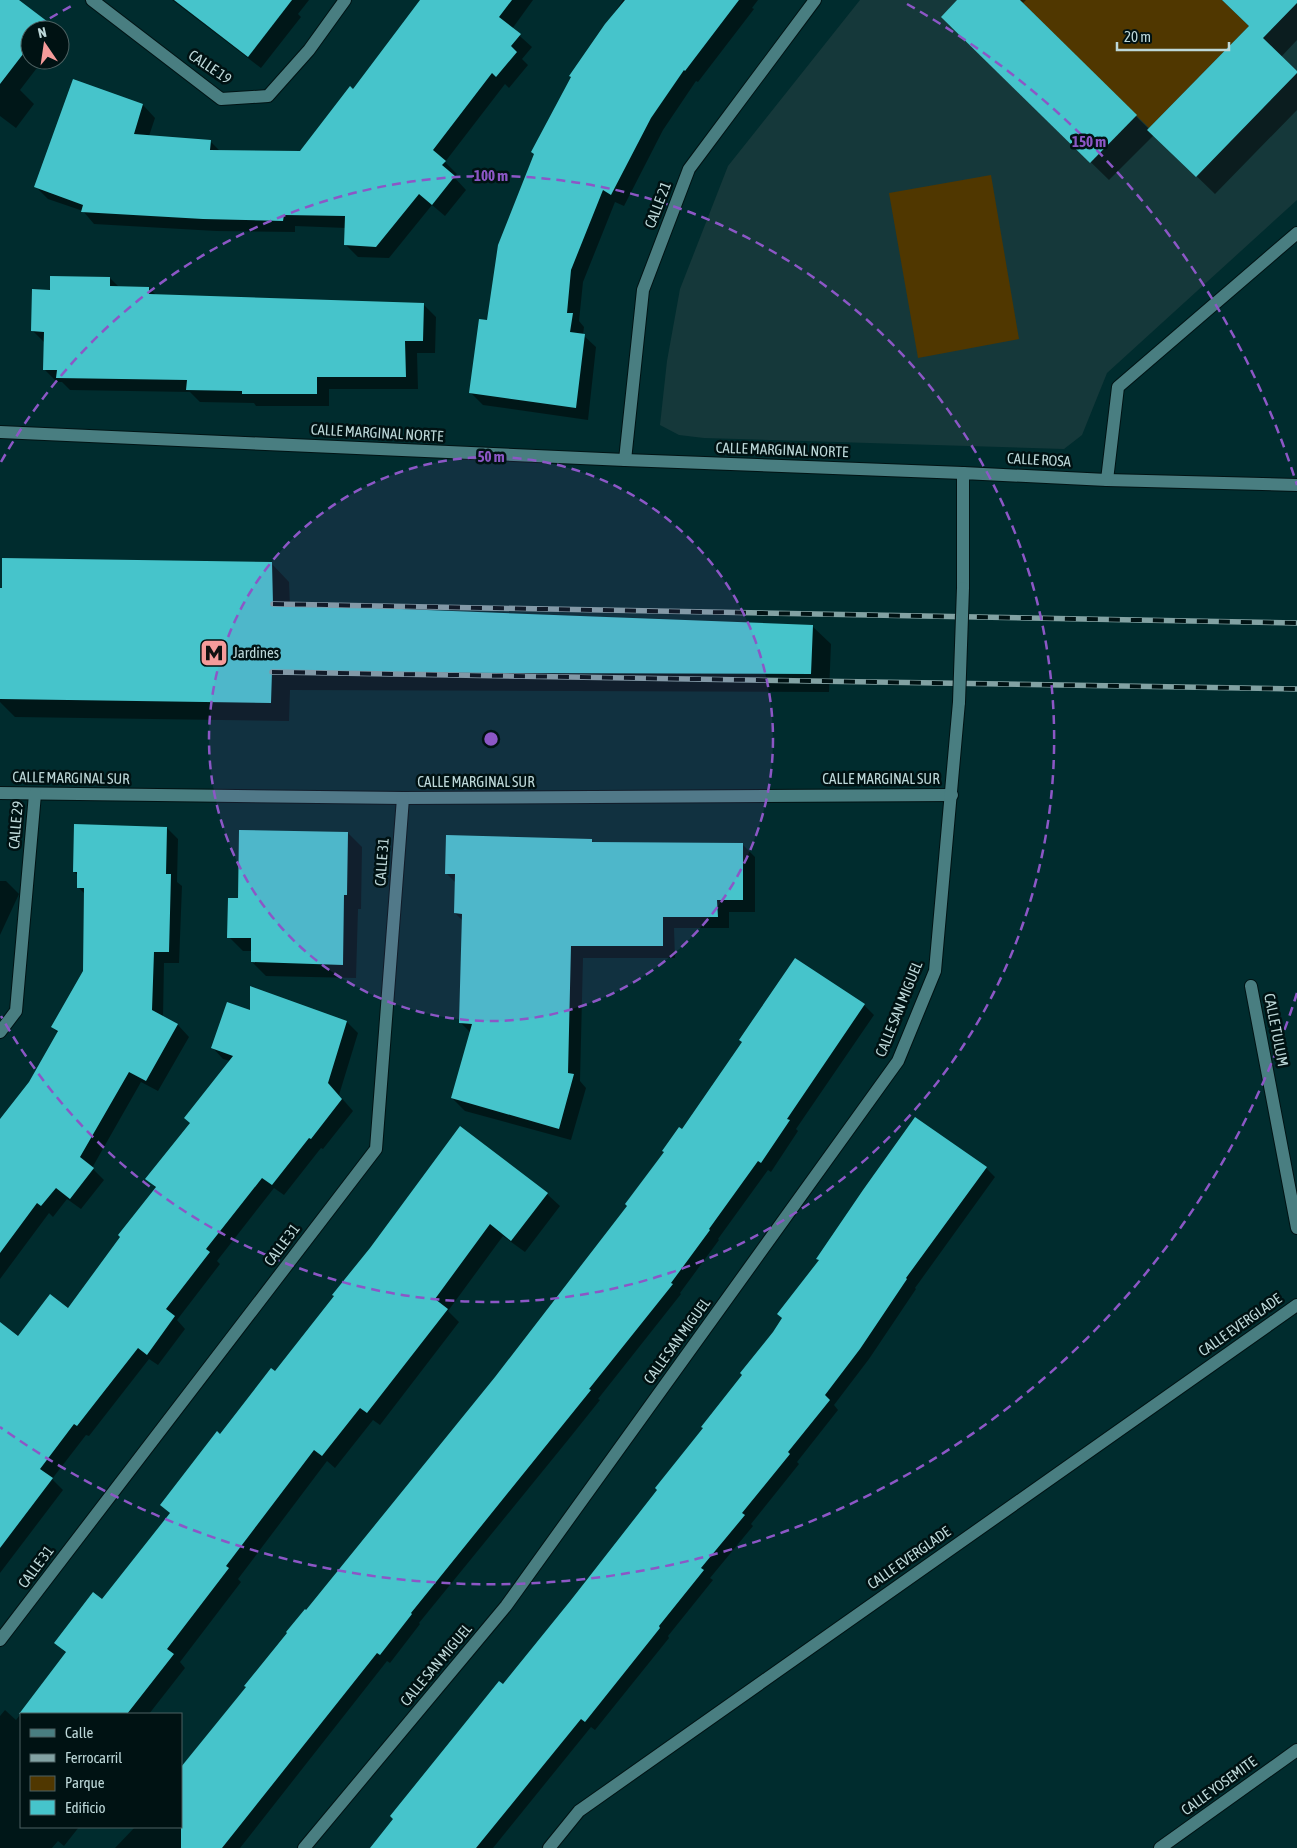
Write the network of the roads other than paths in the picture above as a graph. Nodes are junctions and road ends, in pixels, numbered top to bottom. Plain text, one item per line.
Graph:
1 (92, 0) edge
2 (345, 0) edge
3 (815, 0) edge
4 (1297, 233) edge
5 (0, 432) edge
6 (625, 460) junction
7 (963, 473) junction
8 (1107, 480) junction
9 (1297, 485) edge
10 (0, 793) edge
11 (35, 794) junction
12 (952, 795) junction
13 (403, 798) junction
14 (1250, 986) dead end
15 (0, 1032) edge
16 (1297, 1228) edge
17 (1297, 1305) edge
18 (0, 1640) edge
19 (1297, 1750) edge
20 (304, 1848) edge
21 (549, 1848) edge
22 (1160, 1848) edge

1 - 2 street, CALLE 19
3 - 6 street, CALLE 21
4 - 8 street
5 - 6 street, CALLE MARGINAL NORTE
6 - 7 street, CALLE MARGINAL NORTE
7 - 8 street, CALLE ROSA
7 - 12 street, bridge
8 - 9 street, CALLE ROSA
10 - 11 street, CALLE MARGINAL SUR
11 - 13 street, CALLE MARGINAL SUR
11 - 15 street, CALLE 29
12 - 13 street, CALLE MARGINAL SUR
12 - 20 street, CALLE SAN MIGUEL
13 - 18 street, CALLE 31
14 - 16 street, CALLE TULUM
17 - 21 street, CALLE EVERGLADE
19 - 22 street, CALLE YOSEMITE

